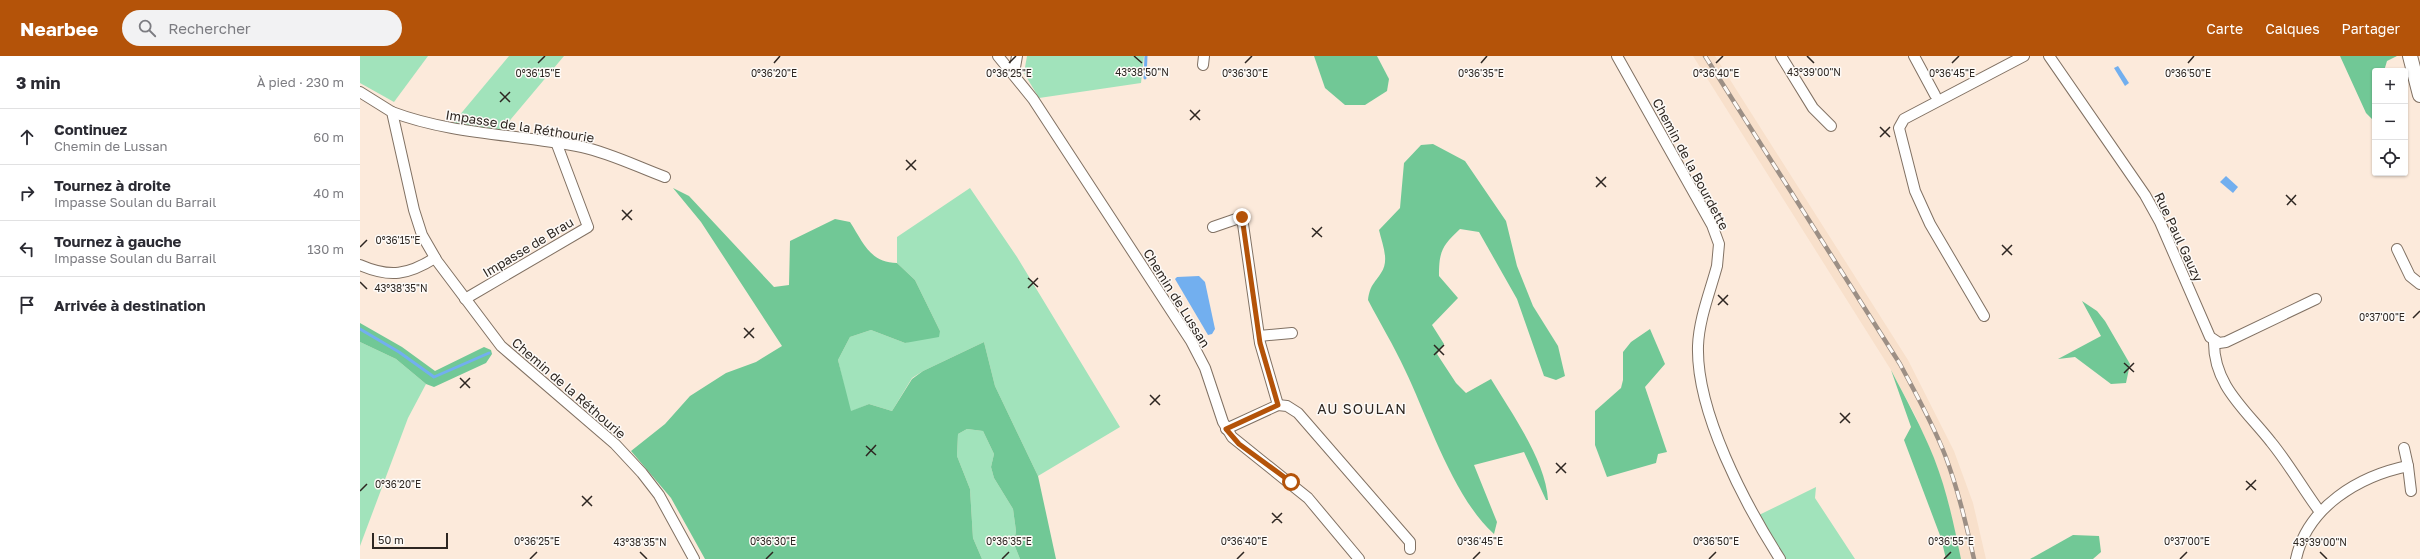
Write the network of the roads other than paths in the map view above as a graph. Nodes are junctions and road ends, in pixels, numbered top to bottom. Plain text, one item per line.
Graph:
1 (998, 56) edge
2 (1017, 56) edge
3 (1617, 56) edge
4 (1781, 56) edge
5 (1914, 56) edge
6 (2024, 56) edge
7 (2050, 56) edge
8 (2410, 56) edge
9 (1014, 73) junction
10 (360, 92) edge
11 (1935, 95) dead end
12 (2420, 95) edge
13 (392, 112) junction
14 (1831, 126) dead end
15 (556, 142) junction
16 (665, 177) dead end
17 (1213, 227) dead end
18 (2397, 249) dead end
19 (435, 258) junction
20 (360, 265) edge
21 (2420, 284) edge
22 (465, 299) junction
23 (2316, 299) dead end
24 (1984, 316) dead end
25 (1292, 333) dead end
26 (1259, 336) junction
27 (2214, 341) junction
28 (1278, 405) junction
29 (1226, 429) junction
30 (2404, 448) dead end
31 (2408, 466) junction
32 (2411, 491) dead end
33 (2320, 512) junction
34 (1410, 549) dead end
35 (694, 559) edge
36 (1359, 559) edge
37 (1780, 559) edge
38 (2296, 559) edge

1 - 9 street, Chemin de Lussan
2 - 9 street
3 - 37 street, Chemin de la Bourdette
4 - 14 street
5 - 11 street
6 - 24 street
7 - 27 street, Rue Paul Gauzy
8 - 12 main road
9 - 29 street, Chemin de Lussan
10 - 13 street
13 - 15 street, Impasse de la Réthourie
13 - 19 street, Chemin de la Réthourie
15 - 16 street, Impasse de la Réthourie
15 - 22 street, Impasse de Brau
17 - 26 street
18 - 21 street
19 - 20 street
19 - 22 street, Chemin de la Réthourie
22 - 35 street, Chemin de la Réthourie
23 - 27 street
25 - 26 street
26 - 28 street
27 - 33 street
28 - 29 street
28 - 34 street
29 - 36 street, Chemin de Lussan
30 - 31 street
31 - 32 street
31 - 33 street
33 - 38 street

